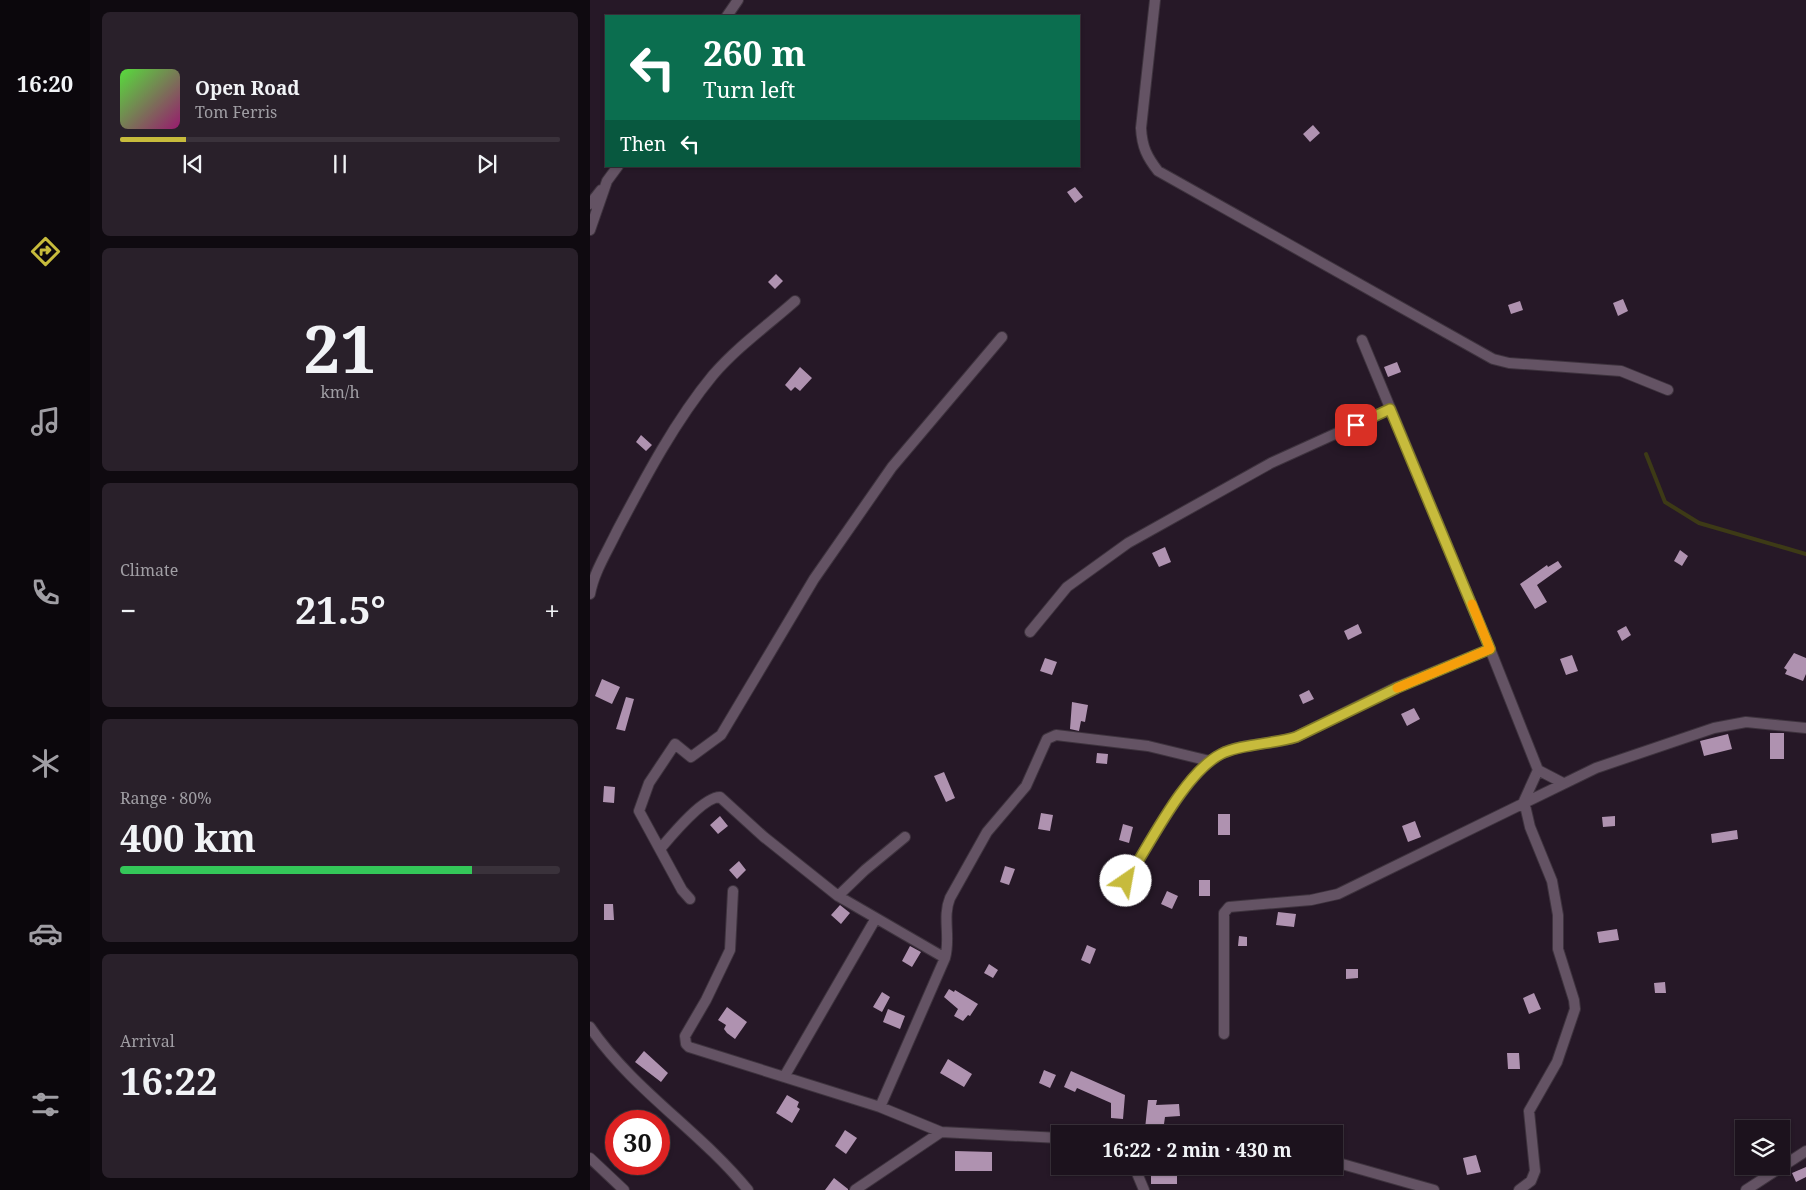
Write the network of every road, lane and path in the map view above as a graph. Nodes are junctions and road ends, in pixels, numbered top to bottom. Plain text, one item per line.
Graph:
1 (738, 0) edge
2 (1155, 0) edge
3 (728, 15) edge
4 (617, 167) edge
5 (607, 181) junction
6 (590, 204) edge
7 (590, 230) edge
8 (795, 301) dead end
9 (1002, 337) dead end
10 (1362, 340) dead end
11 (1668, 390) dead end
12 (1390, 409) junction
13 (590, 594) edge
14 (1030, 632) dead end
15 (1490, 649) junction
16 (1806, 728) edge
17 (1210, 761) junction
18 (1538, 770) junction
19 (1563, 783) junction
20 (1524, 801) junction
21 (905, 837) dead end
22 (660, 849) junction
23 (1126, 881) dead end
24 (733, 891) dead end
25 (838, 896) junction
26 (690, 900) dead end
27 (876, 918) junction
28 (945, 958) junction
29 (590, 1026) edge
30 (1224, 1034) dead end
31 (784, 1077) junction
32 (880, 1107) junction
33 (941, 1132) junction
34 (1051, 1138) edge
35 (1806, 1151) edge
36 (590, 1158) edge
37 (1343, 1165) edge
38 (1138, 1175) edge
39 (1408, 1186) edge
40 (624, 1190) edge
41 (748, 1190) edge
42 (855, 1190) edge
43 (1144, 1190) edge
44 (1434, 1190) edge
45 (1519, 1190) edge
46 (1746, 1190) edge

1 - 3 street
2 - 11 street
4 - 5 street
5 - 6 street
5 - 7 street
8 - 13 street
9 - 22 street
10 - 12 street
12 - 14 street
12 - 15 street
15 - 17 street
15 - 18 street
16 - 19 street
17 - 23 street
17 - 28 street
18 - 19 street
18 - 20 street
19 - 20 street
20 - 30 street
20 - 45 street
21 - 25 street
22 - 25 street
22 - 26 street
24 - 31 street
25 - 27 street
27 - 28 street
27 - 31 street
28 - 32 street
29 - 41 street
31 - 32 street
32 - 33 street
33 - 34 street
33 - 42 street
35 - 46 street
36 - 40 street
37 - 39 street
38 - 43 street
39 - 44 street

